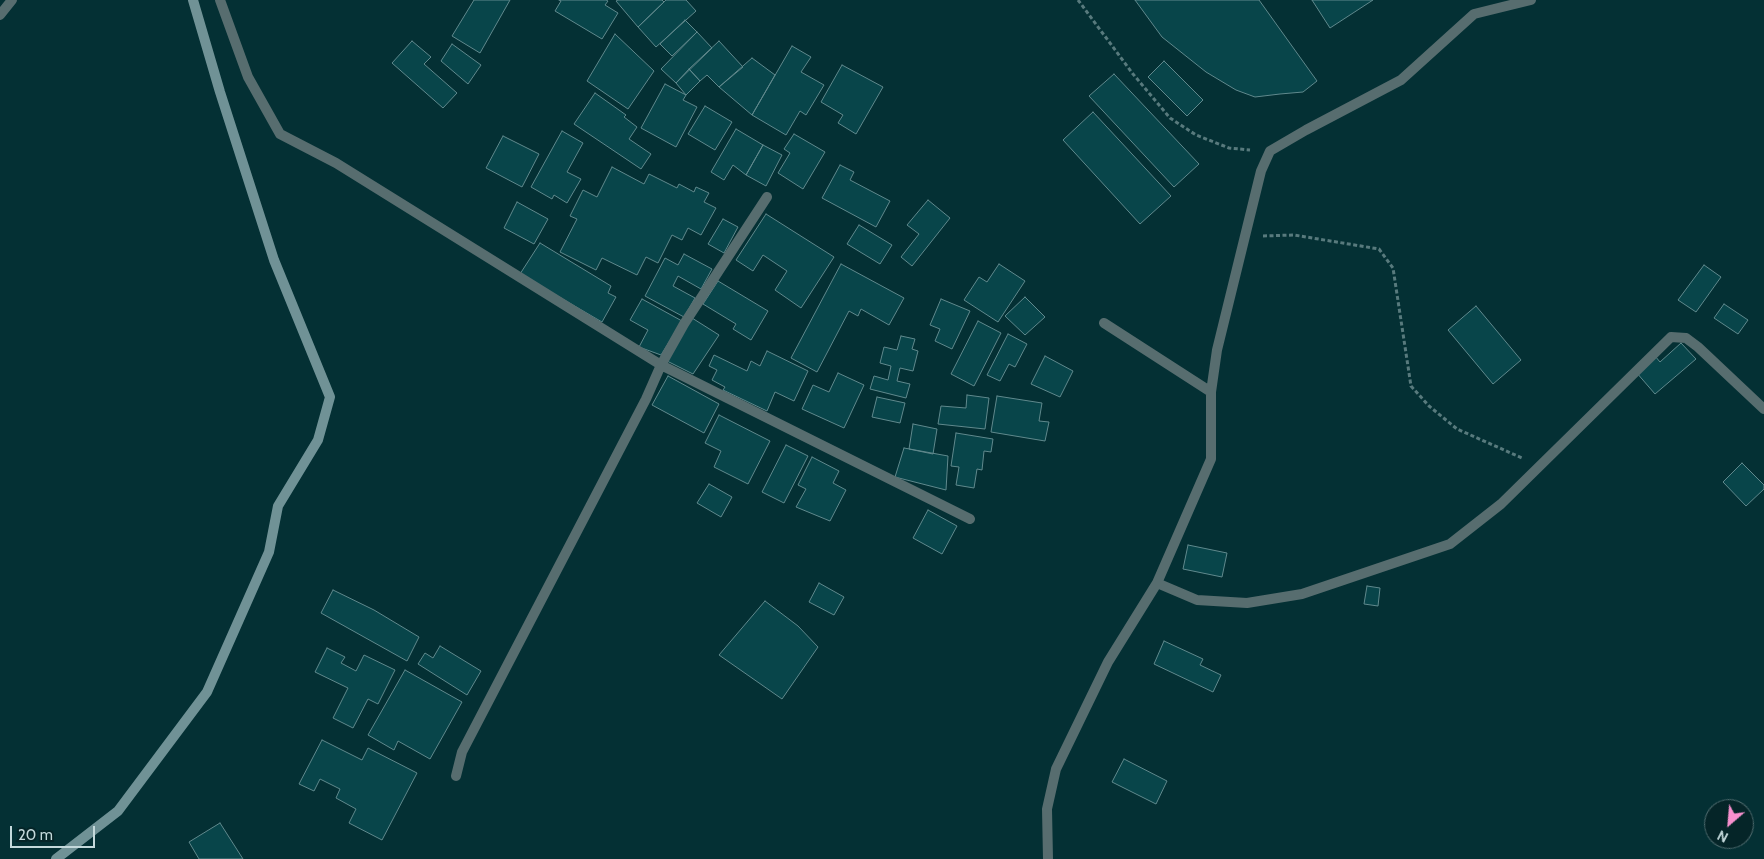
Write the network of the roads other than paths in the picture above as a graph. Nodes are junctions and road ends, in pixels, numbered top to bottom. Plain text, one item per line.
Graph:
1 (12, 0) edge
2 (193, 0) edge
3 (220, 0) edge
4 (1531, 0) edge
5 (0, 15) edge
6 (767, 197) dead end
7 (1104, 323) dead end
8 (661, 365) junction
9 (1211, 392) junction
10 (1764, 408) edge
11 (970, 519) dead end
12 (1157, 583) junction
13 (456, 776) dead end
14 (56, 859) edge
15 (1048, 859) edge

1 - 5 street
2 - 14 main road
3 - 8 street
4 - 9 street
6 - 8 street
7 - 9 street
8 - 11 street
8 - 13 street
9 - 12 street
10 - 12 street
12 - 15 street

